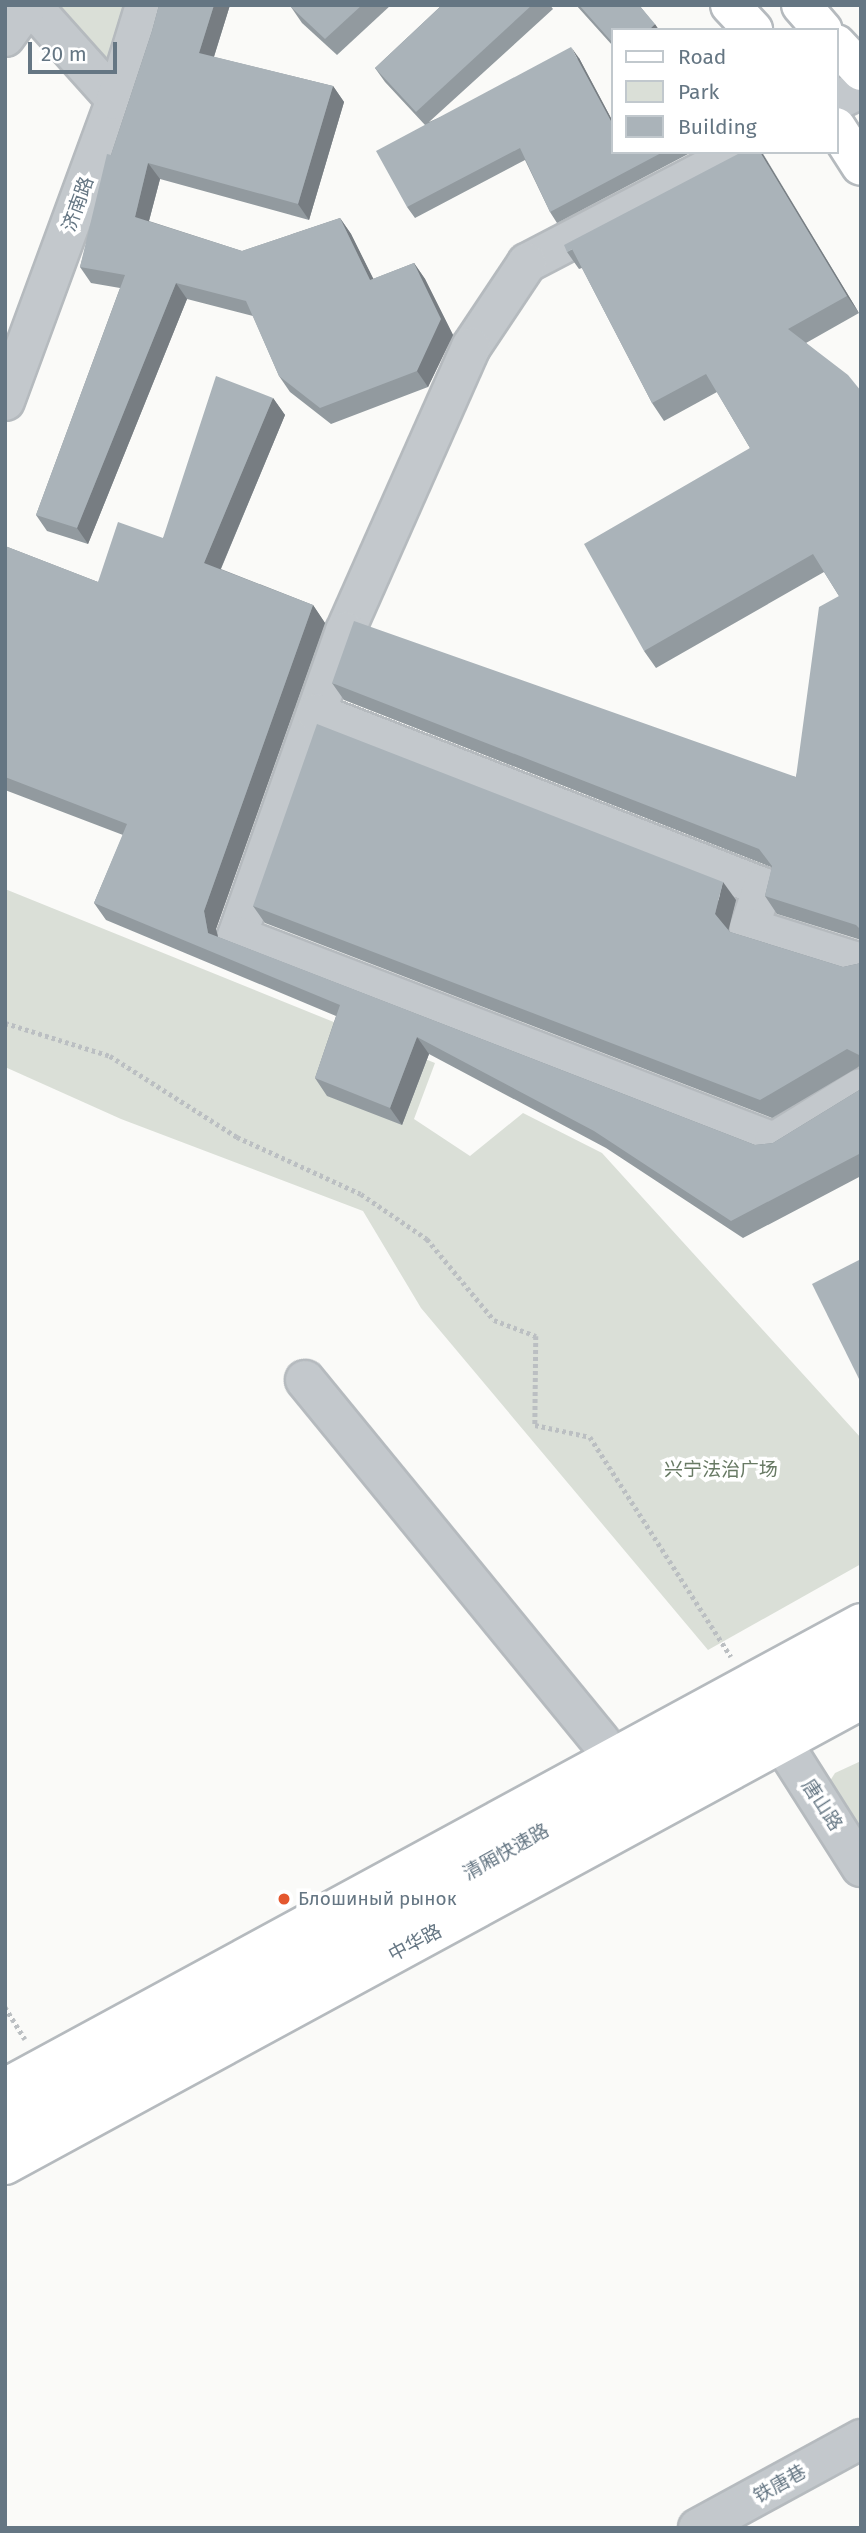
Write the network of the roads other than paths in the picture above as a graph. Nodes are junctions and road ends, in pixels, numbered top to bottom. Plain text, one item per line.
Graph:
1 (30, 5) edge
2 (145, 5) edge
3 (730, 5) edge
4 (800, 5) edge
5 (750, 28) edge
6 (821, 28) edge
7 (5, 37) edge
8 (838, 46) edge
9 (861, 71) edge
10 (861, 89) edge
11 (116, 100) junction
12 (838, 100) edge
13 (838, 130) edge
14 (736, 154) edge
15 (861, 166) edge
16 (5, 401) edge
17 (316, 713) junction
18 (861, 963) edge
19 (861, 1088) edge
20 (305, 1380) dead end
21 (861, 1600) edge
22 (861, 1622) edge
23 (861, 1659) edge
24 (861, 1700) edge
25 (600, 1741) junction
26 (783, 1744) junction
27 (861, 1867) edge
28 (18, 2055) edge
29 (5, 2088) edge
30 (5, 2126) edge
31 (5, 2165) edge
32 (861, 2440) edge
33 (698, 2528) edge

1 - 7 street
1 - 11 street
2 - 11 street, 济南路
3 - 5 main road
4 - 6 main road
8 - 9 main road
10 - 12 street
11 - 16 street, 济南路
13 - 15 main road
14 - 17 street
17 - 18 street
17 - 19 street
20 - 25 street
21 - 25 main road
22 - 29 main road, 清厢快速路
23 - 30 main road, 清厢快速路
24 - 26 main road, 中华路
25 - 28 main road
26 - 27 street, 唐山路
26 - 31 main road, 中华路
32 - 33 street, 铁唐巷

